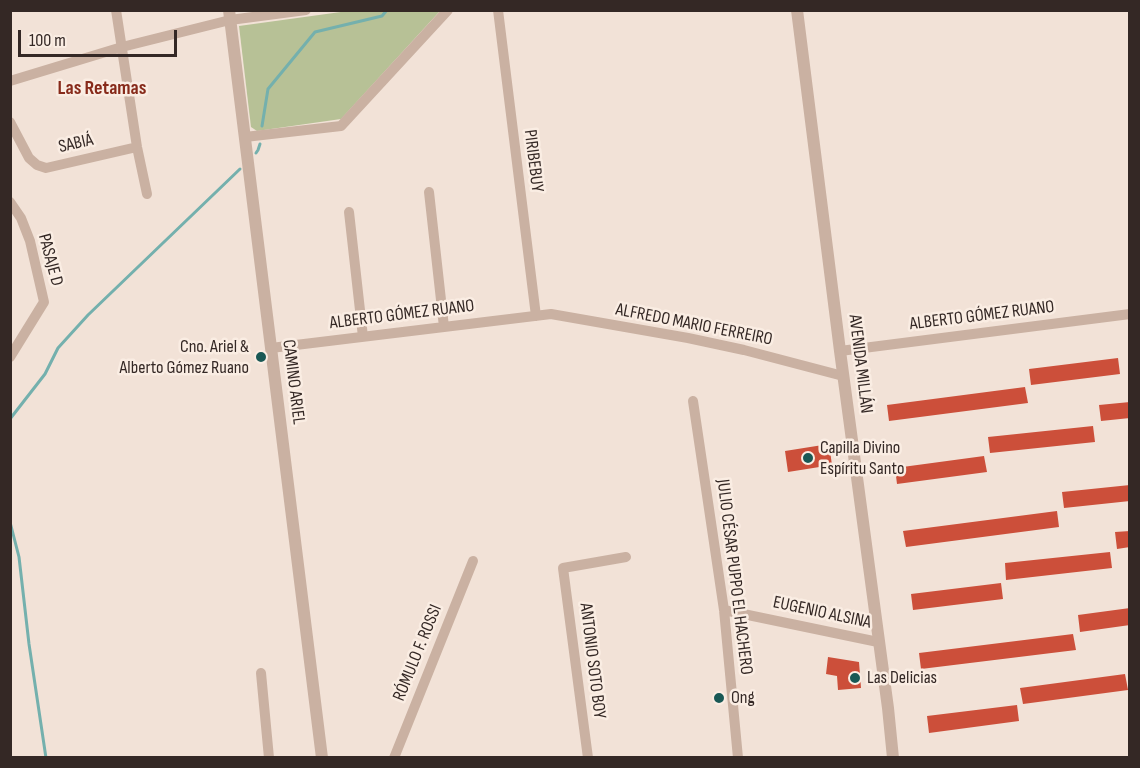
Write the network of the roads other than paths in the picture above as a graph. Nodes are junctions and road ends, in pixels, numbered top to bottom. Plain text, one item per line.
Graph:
1 (116, 10) edge
2 (306, 10) edge
3 (448, 10) edge
4 (498, 10) edge
5 (797, 10) edge
6 (230, 15) edge
7 (122, 46) junction
8 (10, 81) edge
9 (10, 122) edge
10 (245, 137) junction
11 (137, 147) junction
12 (429, 192) dead end
13 (147, 194) dead end
14 (10, 201) edge
15 (349, 212) dead end
16 (1130, 314) edge
17 (536, 316) junction
18 (444, 327) junction
19 (363, 337) junction
20 (271, 348) junction
21 (840, 351) junction
22 (10, 357) edge
23 (843, 376) junction
24 (693, 401) dead end
25 (626, 556) dead end
26 (473, 561) dead end
27 (724, 610) junction
28 (878, 642) junction
29 (261, 673) dead end
30 (269, 758) edge
31 (322, 758) edge
32 (394, 758) edge
33 (588, 758) edge
34 (738, 758) edge
35 (893, 758) edge

1 - 7 street
2 - 6 street
3 - 10 street
4 - 17 street, PIRIBEBUY
5 - 21 street, AVENIDA MILLÁN
6 - 7 street
6 - 10 street, CAMINO ARIEL
7 - 8 street
7 - 11 street
9 - 11 street, SABIÁ
10 - 20 street, CAMINO ARIEL
11 - 13 street
12 - 18 street
14 - 22 street, PASAJE D
15 - 19 street
16 - 21 street, ALBERTO GÓMEZ RUANO
17 - 18 street, ALBERTO GÓMEZ RUANO
17 - 23 street, ALFREDO MARIO FERREIRO
18 - 19 street, ALBERTO GÓMEZ RUANO
19 - 20 street, ALBERTO GÓMEZ RUANO
20 - 31 street, CAMINO ARIEL
21 - 23 street, AVENIDA MILLÁN
23 - 28 street, AVENIDA MILLÁN
24 - 27 street, JULIO CÉSAR PUPPO EL HACHERO
25 - 33 street, ANTONIO SOTO BOY
26 - 32 street, RÓMULO F. ROSSI
27 - 28 street, EUGENIO ALSINA
27 - 34 street, JULIO CÉSAR PUPPO EL HACHERO
28 - 35 street, AVENIDA MILLÁN
29 - 30 street

